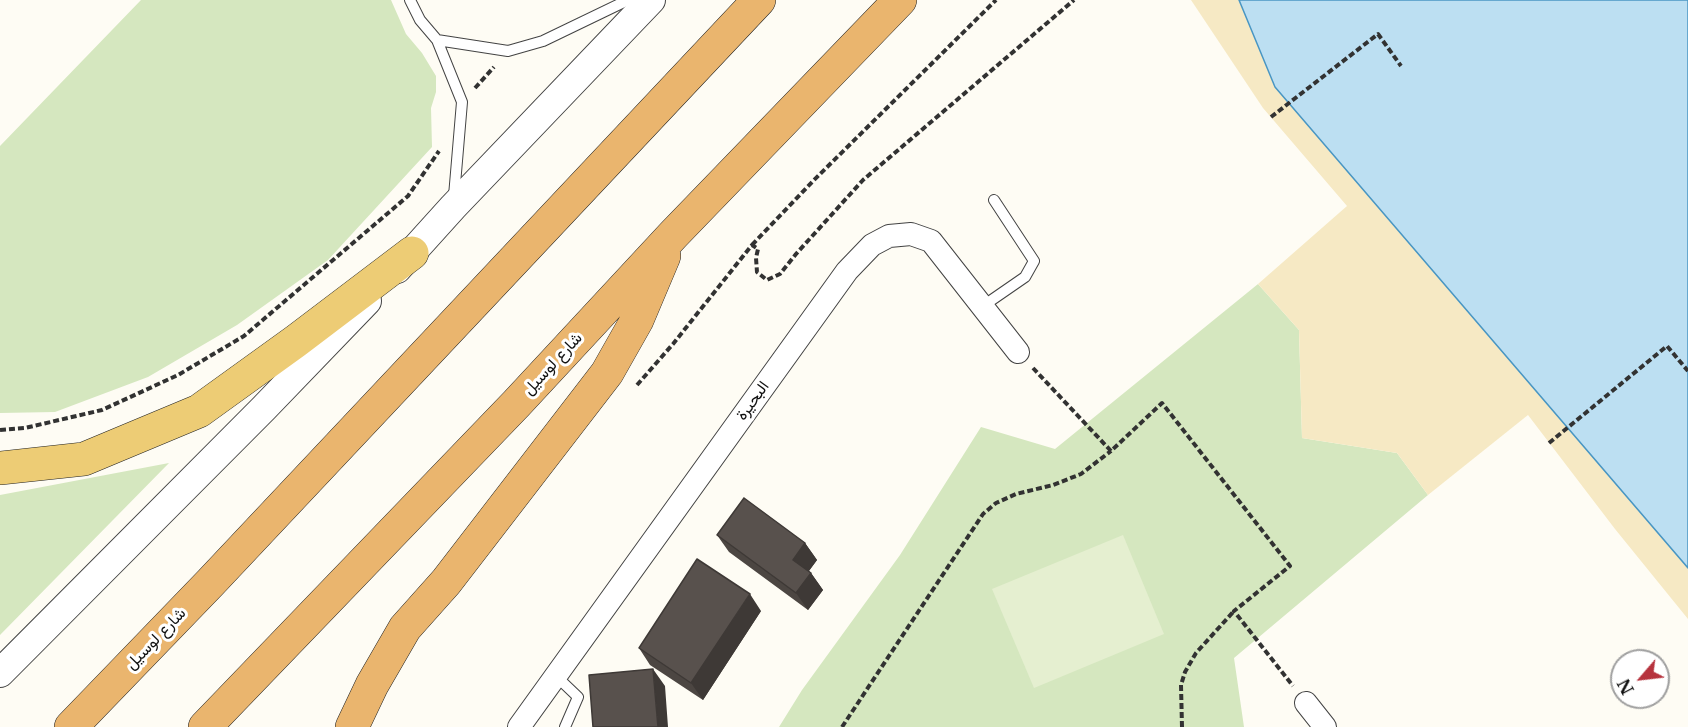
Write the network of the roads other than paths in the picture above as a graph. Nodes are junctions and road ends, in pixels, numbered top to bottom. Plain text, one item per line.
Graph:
1 (410, 0) edge
2 (628, 0) edge
3 (651, 0) edge
4 (759, 0) edge
5 (900, 0) edge
6 (437, 40) junction
7 (994, 200) dead end
8 (453, 207) junction
9 (673, 236) junction
10 (412, 253) junction
11 (983, 306) junction
12 (1018, 352) road end
13 (0, 468) edge
14 (0, 673) edge
15 (556, 676) junction
16 (1306, 703) road end
17 (71, 727) edge
18 (205, 727) edge
19 (352, 727) edge
20 (519, 727) edge
21 (566, 727) edge
22 (1325, 727) edge

1 - 6 lane
2 - 6 lane
3 - 8 street
4 - 17 highway, شارع لوسيل
5 - 9 highway, شارع لوسيل
6 - 8 lane
7 - 11 lane
8 - 10 street
9 - 18 highway, شارع لوسيل
9 - 19 highway
10 - 13 main road
10 - 14 street
11 - 12 street, البحيرة
11 - 15 street, البحيرة
15 - 20 street, البحيرة
15 - 21 lane
16 - 22 street

